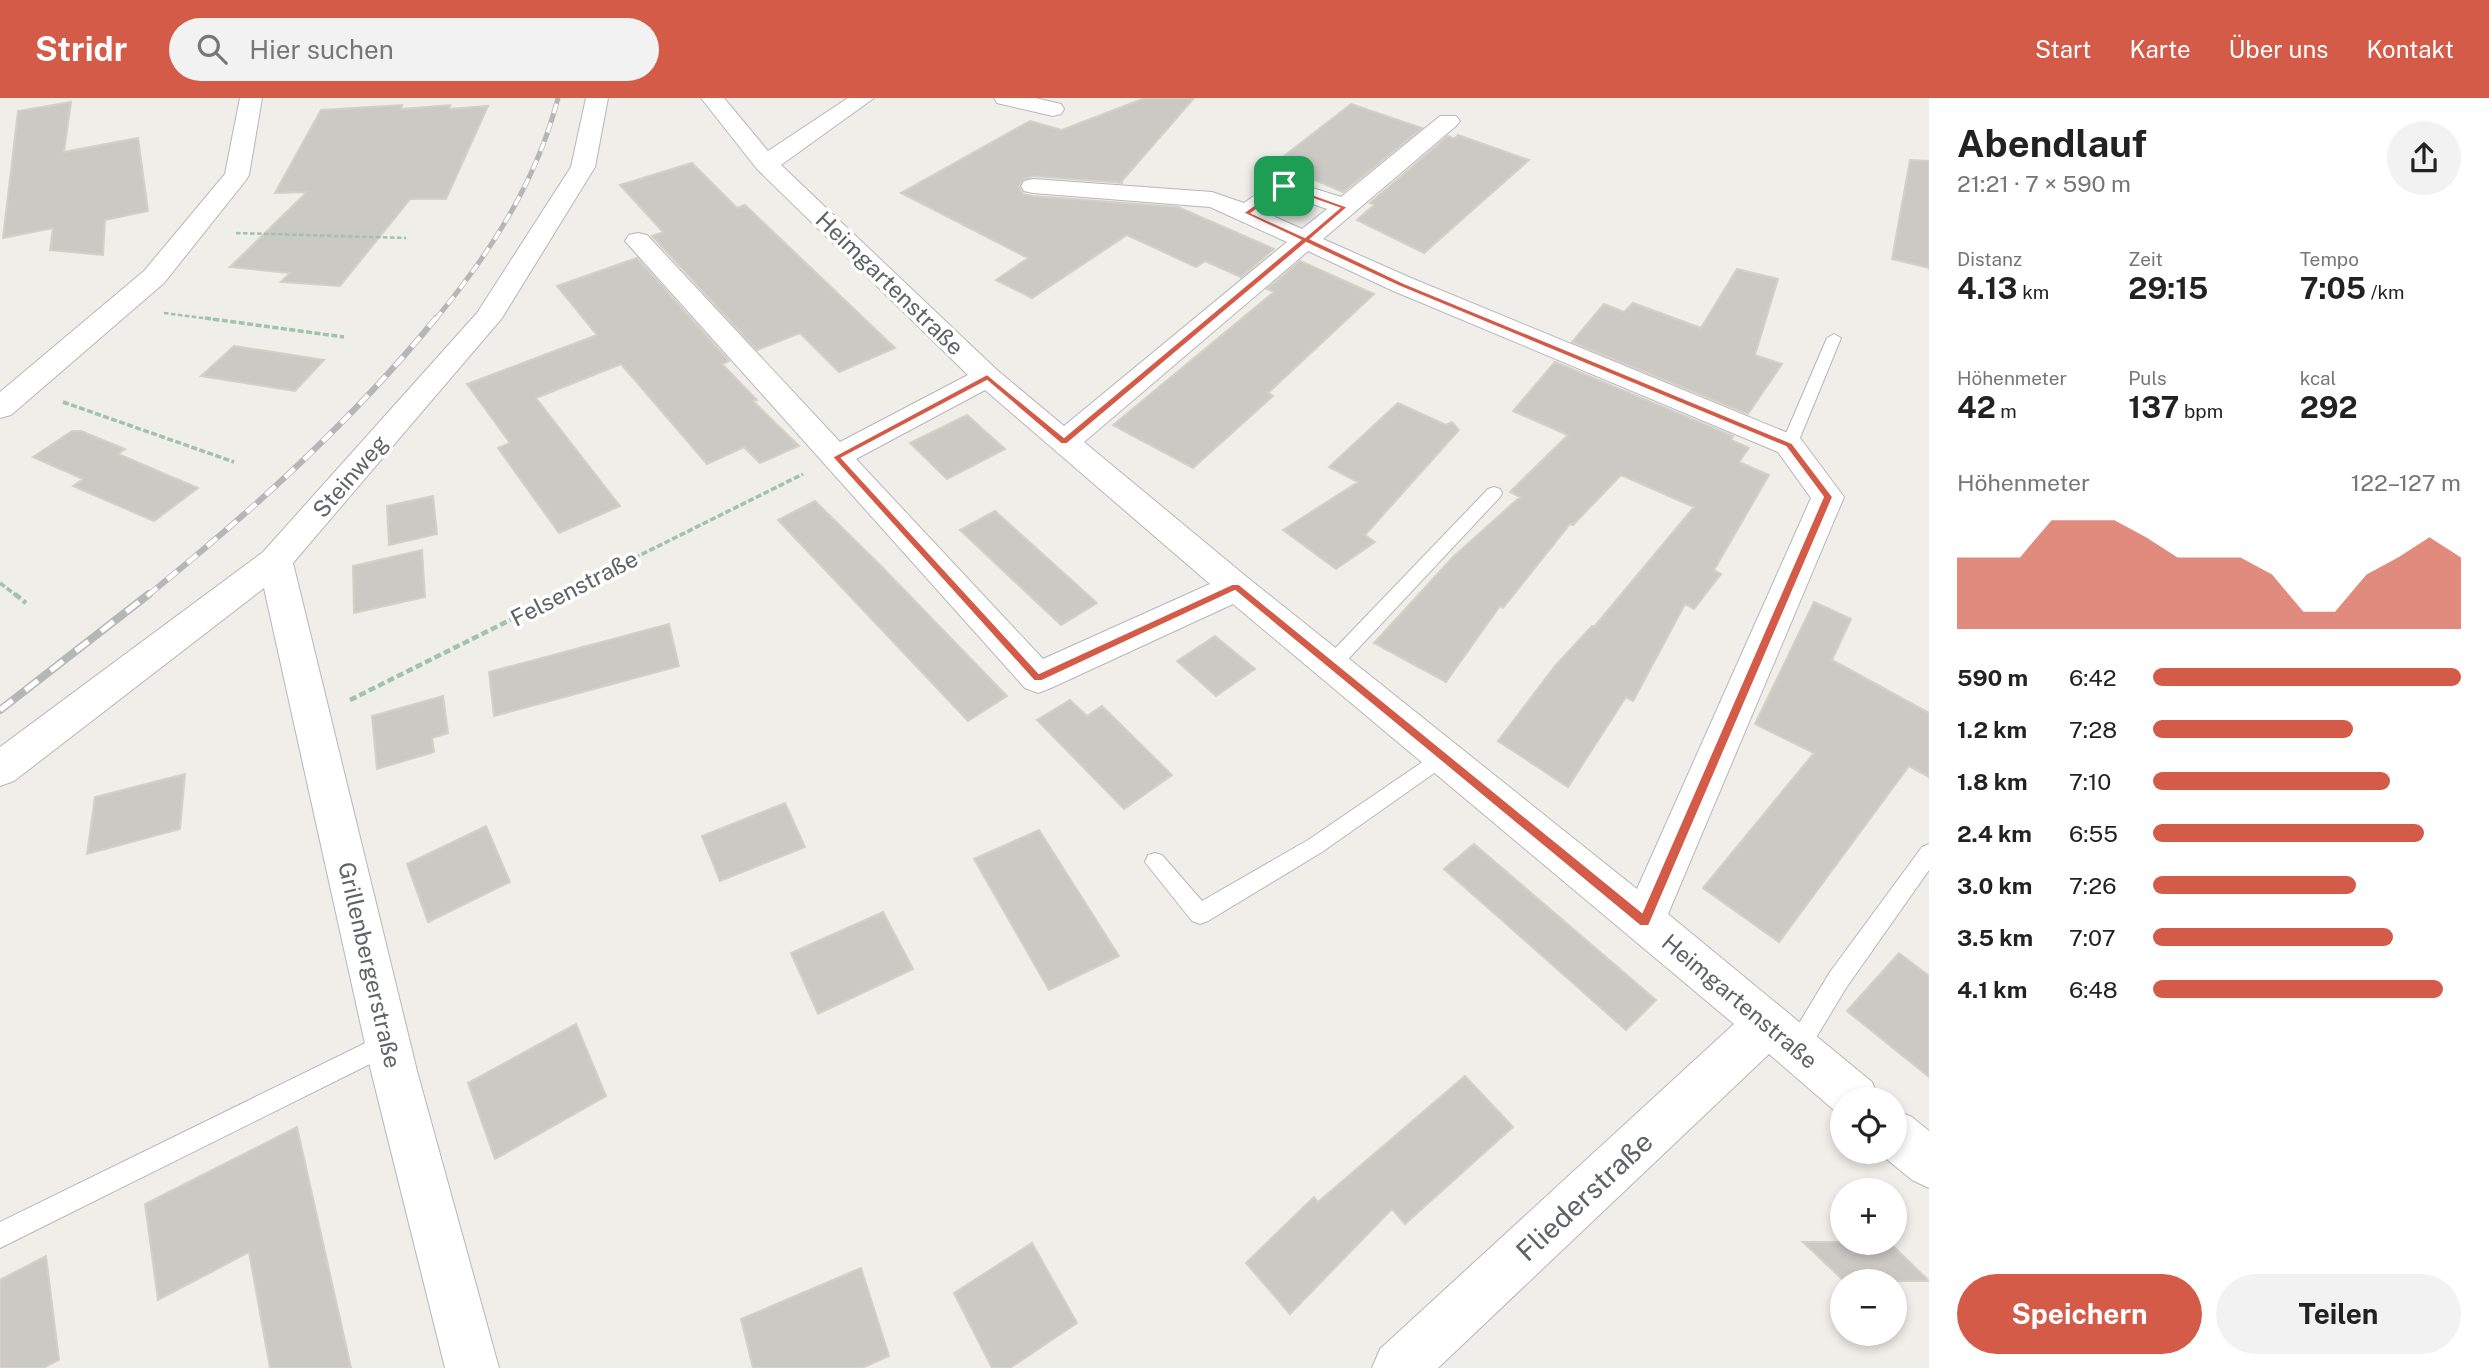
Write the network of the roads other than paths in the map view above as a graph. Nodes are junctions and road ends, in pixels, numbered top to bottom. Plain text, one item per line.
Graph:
1 (251, 98) edge
2 (597, 98) edge
3 (712, 98) edge
4 (863, 98) edge
5 (1005, 98) edge
6 (1053, 108) dead end
7 (1448, 121) dead end
8 (766, 164) junction
9 (1033, 186) dead end
10 (1345, 207) junction
11 (1247, 213) junction
12 (1305, 240) junction
13 (638, 241) dead end
14 (1834, 338) dead end
15 (987, 377) junction
16 (0, 408) edge
17 (1064, 442) junction
18 (1789, 445) junction
19 (836, 457) junction
20 (1494, 493) dead end
21 (275, 561) junction
22 (1236, 587) junction
23 (1331, 665) junction
24 (1443, 756) junction
25 (0, 769) edge
26 (1929, 853) edge
27 (1155, 862) dead end
28 (1644, 921) junction
29 (1782, 1035) junction
30 (388, 1043) junction
31 (1841, 1087) edge
32 (1907, 1144) edge
33 (1929, 1163) edge
34 (0, 1235) edge
35 (1409, 1365) edge
36 (472, 1368) edge

1 - 16 street
2 - 21 street, Steinweg
3 - 8 street, Heimgartenstraße
4 - 8 street
5 - 6 street
7 - 10 street
8 - 15 street, Heimgartenstraße
9 - 11 street
10 - 11 street
10 - 12 street
11 - 12 street
12 - 17 street
12 - 18 street
13 - 19 street
14 - 18 lane
15 - 17 street, Heimgartenstraße
15 - 19 street
17 - 22 street, Heimgartenstraße
18 - 28 street
19 - 22 street
20 - 23 lane
21 - 25 street, Steinweg
21 - 30 street, Grillenbergerstraße
22 - 23 street, Heimgartenstraße
23 - 24 street, Heimgartenstraße
24 - 27 lane
24 - 28 street, Heimgartenstraße
26 - 29 lane
28 - 29 street, Heimgartenstraße
29 - 31 street, Heimgartenstraße
29 - 35 street, Fliederstraße
30 - 34 lane
30 - 36 street, Grillenbergerstraße
32 - 33 street

